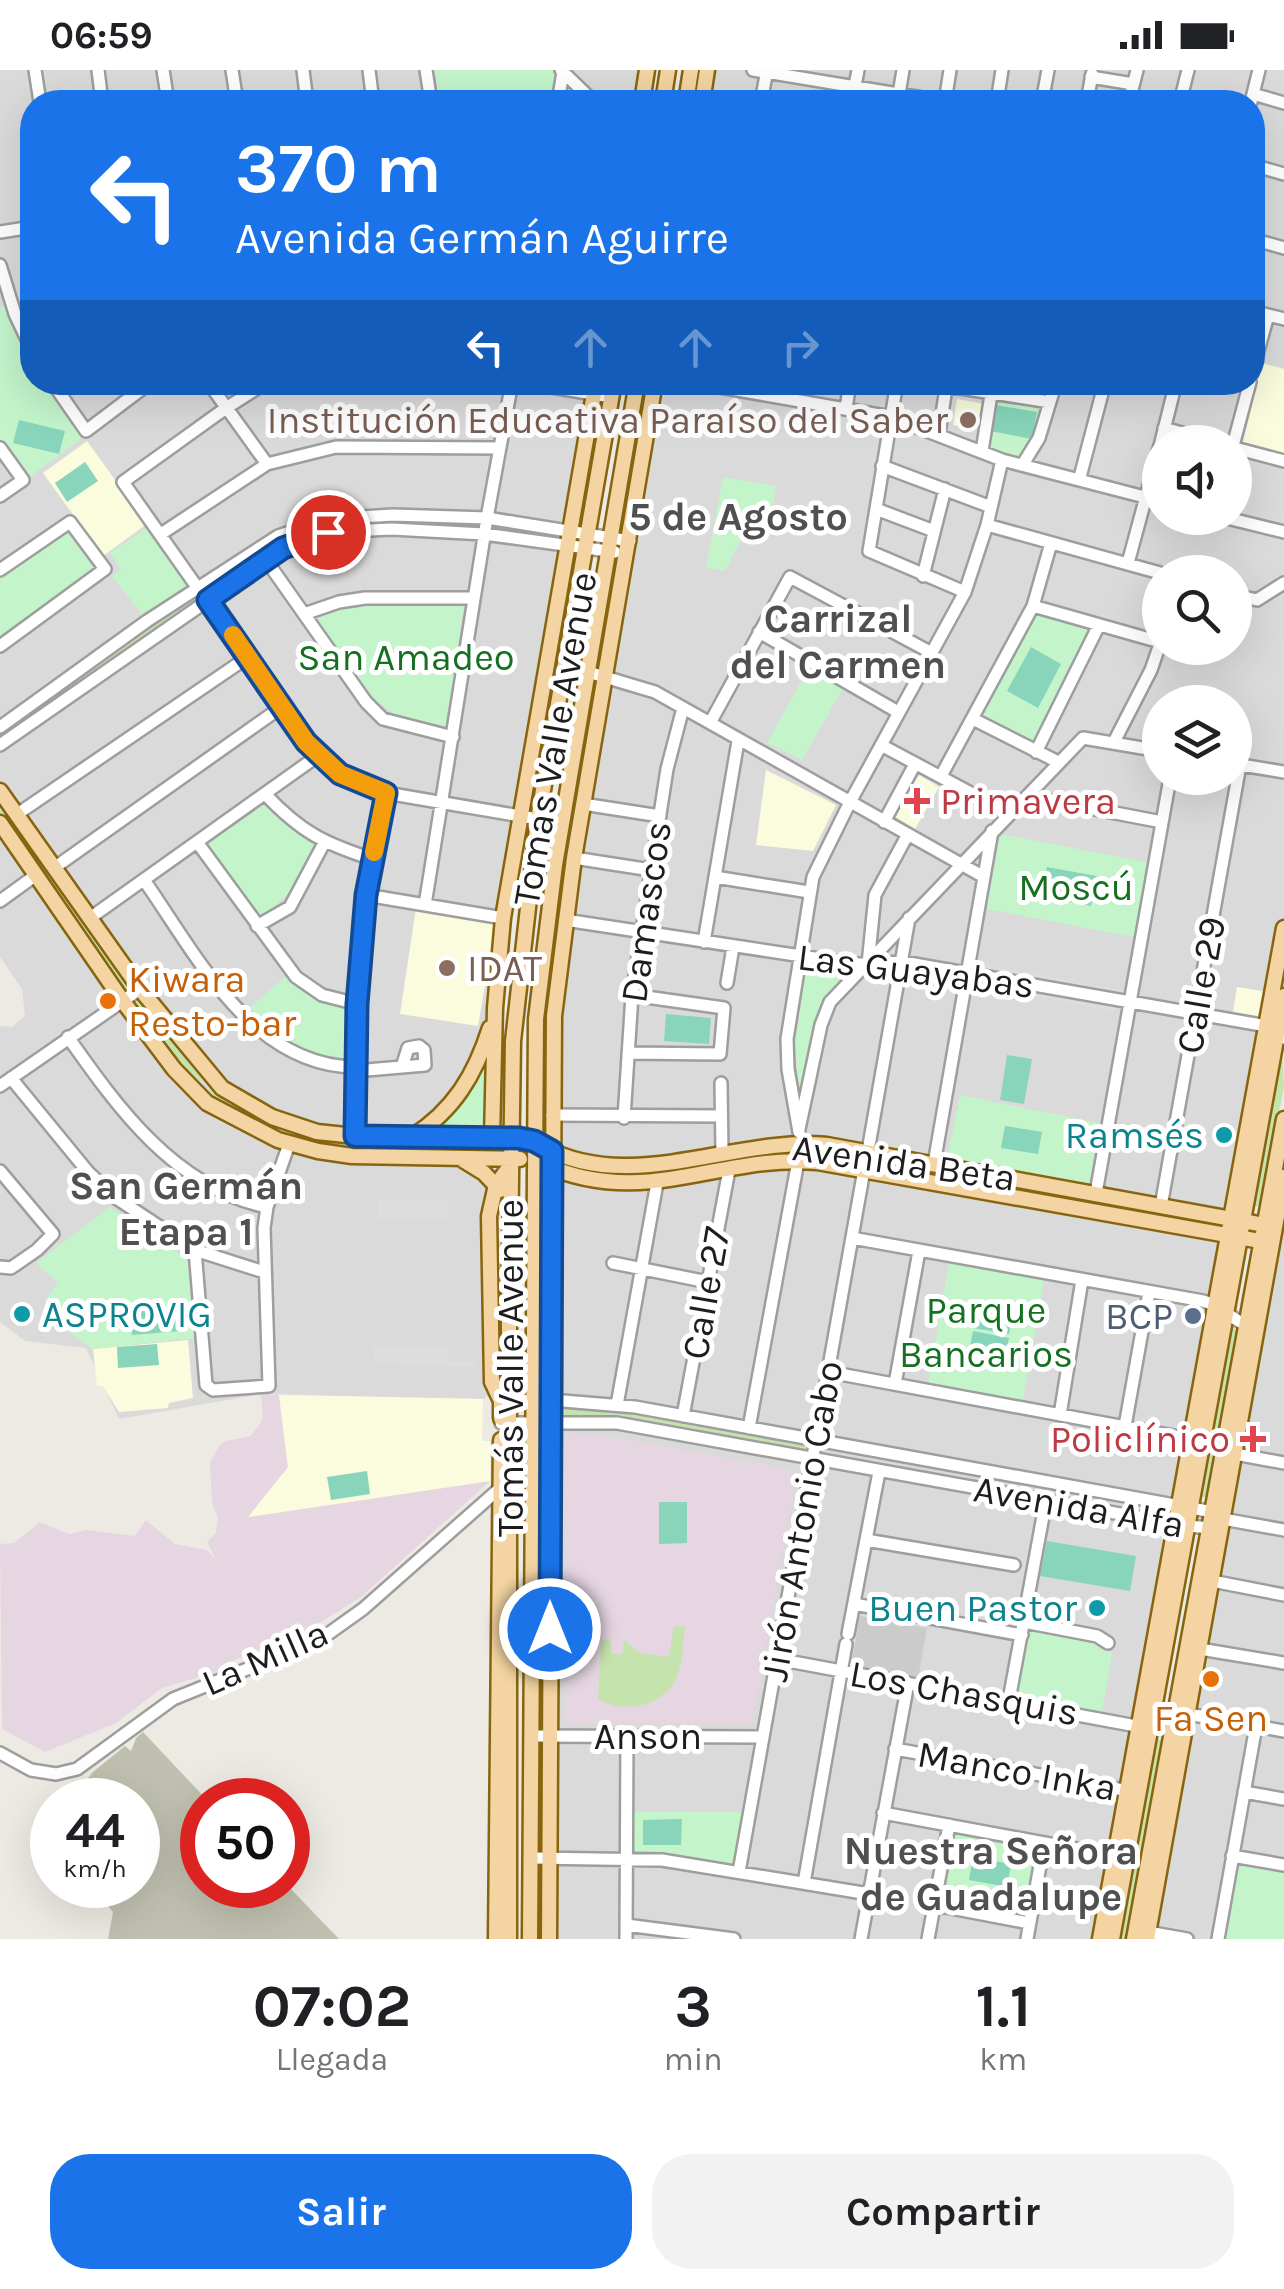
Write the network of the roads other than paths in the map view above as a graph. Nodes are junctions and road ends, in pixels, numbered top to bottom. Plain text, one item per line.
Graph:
1 (858, 70) edge
2 (1137, 70) edge
3 (562, 71) edge
4 (762, 71) edge
5 (1092, 74) edge
6 (812, 75) edge
7 (1134, 84) junction
8 (855, 86) junction
9 (582, 90) edge
10 (854, 90) edge
11 (876, 90) edge
12 (1132, 90) edge
13 (0, 265) edge
14 (1265, 314) edge
15 (1268, 315) junction
16 (1284, 319) edge
17 (20, 325) edge
18 (1265, 326) edge
19 (61, 395) edge
20 (126, 395) edge
21 (217, 395) edge
22 (246, 395) edge
23 (510, 395) edge
24 (594, 395) edge
25 (611, 395) edge
26 (635, 395) edge
27 (653, 395) edge
28 (788, 395) edge
29 (848, 395) edge
30 (895, 395) edge
31 (945, 395) edge
32 (991, 395) edge
33 (1021, 395) edge
34 (1052, 395) edge
35 (1102, 395) edge
36 (1173, 395) edge
37 (1247, 395) edge
38 (1050, 402) junction
39 (226, 408) junction
40 (846, 409) junction
41 (892, 417) junction
42 (1165, 425) edge
43 (1239, 425) edge
44 (939, 433) junction
45 (0, 448) edge
46 (500, 448) junction
47 (982, 451) junction
48 (1252, 451) edge
49 (625, 454) junction
50 (644, 457) junction
51 (1002, 460) junction
52 (601, 461) junction
53 (1284, 461) edge
54 (266, 464) junction
55 (1023, 464) junction
56 (882, 466) junction
57 (1080, 477) junction
58 (580, 480) junction
59 (945, 489) junction
60 (0, 496) edge
61 (1142, 496) edge
62 (991, 507) junction
63 (876, 508) junction
64 (1142, 512) edge
65 (486, 518) junction
66 (1252, 524) edge
67 (987, 525) junction
68 (934, 531) junction
69 (1284, 532) edge
70 (161, 534) junction
71 (484, 534) junction
72 (570, 538) junction
73 (588, 541) junction
74 (1051, 543) junction
75 (610, 544) junction
76 (628, 548) junction
77 (266, 560) junction
78 (1128, 563) junction
79 (1142, 567) edge
80 (0, 570) edge
81 (923, 576) junction
82 (1284, 583) edge
83 (200, 588) junction
84 (965, 592) junction
85 (474, 598) junction
86 (1252, 599) edge
87 (208, 600) junction
88 (1034, 606) junction
89 (304, 614) junction
90 (1099, 624) junction
91 (572, 632) junction
92 (759, 632) junction
93 (1142, 637) edge
94 (0, 646) edge
95 (932, 653) junction
96 (248, 657) junction
97 (1153, 665) edge
98 (588, 672) junction
99 (604, 675) junction
100 (282, 706) junction
101 (683, 708) junction
102 (898, 712) junction
103 (973, 719) junction
104 (710, 723) junction
105 (0, 726) edge
106 (452, 737) junction
107 (533, 741) junction
108 (738, 741) junction
109 (1114, 742) junction
110 (0, 745) edge
111 (881, 745) junction
112 (1142, 747) edge
113 (1036, 752) junction
114 (319, 754) junction
115 (1058, 762) junction
116 (916, 764) junction
117 (1252, 766) edge
118 (1284, 772) edge
119 (941, 776) junction
120 (0, 791) edge
121 (386, 793) junction
122 (264, 794) junction
123 (1167, 795) edge
124 (1233, 795) edge
125 (1028, 796) junction
126 (850, 802) junction
127 (442, 804) junction
128 (583, 804) junction
129 (1010, 814) junction
130 (16, 815) junction
131 (660, 816) junction
132 (519, 817) junction
133 (538, 820) junction
134 (884, 822) junction
135 (1162, 822) junction
136 (0, 823) edge
137 (992, 831) junction
138 (908, 834) junction
139 (197, 842) junction
140 (324, 843) junction
141 (574, 858) junction
142 (372, 859) junction
143 (960, 864) junction
144 (54, 868) junction
145 (652, 870) junction
146 (36, 876) junction
147 (984, 876) junction
148 (715, 877) junction
149 (144, 880) junction
150 (809, 892) junction
151 (366, 895) junction
152 (0, 902) edge
153 (425, 905) junction
154 (90, 918) junction
155 (503, 918) junction
156 (909, 918) junction
157 (565, 920) junction
158 (256, 926) junction
159 (1284, 928) edge
160 (642, 932) junction
161 (704, 942) junction
162 (733, 946) junction
163 (798, 957) junction
164 (902, 962) junction
165 (868, 964) junction
166 (968, 972) junction
167 (727, 983) dead end
168 (140, 989) junction
169 (632, 996) junction
170 (1284, 996) edge
171 (122, 1000) junction
172 (1130, 1002) junction
173 (357, 1004) junction
174 (496, 1008) junction
175 (1196, 1013) junction
176 (1276, 1033) edge
177 (68, 1036) junction
178 (628, 1053) junction
179 (402, 1067) dead end
180 (355, 1069) junction
181 (212, 1078) junction
182 (6, 1082) edge
183 (721, 1082) dead end
184 (198, 1095) junction
185 (552, 1115) junction
186 (720, 1116) junction
187 (624, 1118) junction
188 (1284, 1118) edge
189 (355, 1136) junction
190 (412, 1137) junction
191 (492, 1138) junction
192 (512, 1138) junction
193 (800, 1138) junction
194 (534, 1141) junction
195 (289, 1144) junction
196 (552, 1151) junction
197 (722, 1152) junction
198 (868, 1152) junction
199 (458, 1157) junction
200 (534, 1160) junction
201 (798, 1161) junction
202 (511, 1162) junction
203 (934, 1164) junction
204 (551, 1168) junction
205 (729, 1170) junction
206 (864, 1170) junction
207 (0, 1172) edge
208 (1284, 1177) edge
209 (1020, 1180) junction
210 (658, 1182) junction
211 (496, 1185) junction
212 (1096, 1193) junction
213 (1018, 1198) junction
214 (1161, 1206) junction
215 (267, 1207) junction
216 (510, 1210) junction
217 (1193, 1212) junction
218 (1237, 1220) junction
219 (1270, 1226) junction
220 (1190, 1228) junction
221 (1234, 1236) junction
222 (852, 1238) junction
223 (1267, 1242) junction
224 (194, 1250) junction
225 (918, 1251) junction
226 (613, 1263) dead end
227 (3, 1268) edge
228 (642, 1269) junction
229 (264, 1272) junction
230 (1082, 1280) junction
231 (708, 1282) junction
232 (1149, 1292) junction
233 (1221, 1309) junction
234 (509, 1316) junction
235 (490, 1317) junction
236 (1253, 1328) junction
237 (828, 1372) junction
238 (895, 1384) junction
239 (532, 1400) junction
240 (551, 1400) junction
241 (506, 1401) junction
242 (617, 1404) junction
243 (1238, 1404) junction
244 (1209, 1406) junction
245 (683, 1416) junction
246 (1060, 1416) junction
247 (532, 1422) junction
248 (550, 1422) junction
249 (506, 1423) junction
250 (1125, 1426) junction
251 (749, 1428) junction
252 (1190, 1439) junction
253 (815, 1441) junction
254 (1235, 1454) junction
255 (811, 1460) junction
256 (1284, 1462) edge
257 (880, 1472) junction
258 (504, 1488) junction
259 (1046, 1500) junction
260 (1184, 1507) junction
261 (1218, 1516) junction
262 (1181, 1525) junction
263 (1210, 1530) junction
264 (1284, 1530) edge
265 (866, 1540) junction
266 (1014, 1565) dead end
267 (1212, 1581) junction
268 (1284, 1595) edge
269 (854, 1604) junction
270 (1023, 1629) junction
271 (511, 1630) junction
272 (533, 1630) junction
273 (1108, 1644) dead end
274 (1200, 1649) junction
275 (777, 1659) junction
276 (1284, 1664) edge
277 (842, 1670) junction
278 (908, 1683) junction
279 (1009, 1700) junction
280 (504, 1707) junction
281 (533, 1707) junction
282 (1188, 1714) junction
283 (1256, 1726) junction
284 (1144, 1727) junction
285 (1284, 1731) edge
286 (1172, 1734) junction
287 (541, 1736) junction
288 (626, 1736) junction
289 (764, 1737) junction
290 (896, 1749) junction
291 (0, 1753) edge
292 (1133, 1791) junction
293 (1244, 1792) junction
294 (1284, 1799) edge
295 (884, 1813) junction
296 (949, 1824) junction
297 (1151, 1838) junction
298 (1044, 1843) junction
299 (1115, 1856) junction
300 (1232, 1856) junction
301 (533, 1858) junction
302 (549, 1858) junction
303 (626, 1860) junction
304 (1284, 1866) edge
305 (739, 1872) junction
306 (804, 1883) junction
307 (869, 1894) junction
308 (1154, 1895) junction
309 (510, 1896) junction
310 (935, 1905) junction
311 (497, 1922) junction
312 (1030, 1923) junction
313 (626, 1925) junction
314 (1143, 1937) edge
315 (496, 1939) edge
316 (509, 1939) edge
317 (530, 1939) edge
318 (549, 1939) edge
319 (626, 1939) edge
320 (734, 1939) edge
321 (861, 1939) edge
322 (928, 1939) edge
323 (1026, 1939) edge
324 (1100, 1939) edge
325 (1112, 1939) edge
326 (1186, 1939) edge
327 (1218, 1939) edge

1 - 8 street
2 - 7 street
3 - 9 street
4 - 6 street
5 - 7 street
6 - 8 street
7 - 12 street
8 - 10 street
8 - 11 street
13 - 17 street
14 - 15 street
15 - 16 street
15 - 18 street
19 - 20 street
21 - 39 street
22 - 39 street
23 - 46 street
24 - 58 main road
25 - 52 main road, Tomas Valle Avenue
26 - 49 main road, Tomás Valle Avenue
27 - 50 main road, Tomás Valle Avenue
28 - 40 street
29 - 40 street
30 - 41 street
31 - 44 street
32 - 47 street
33 - 38 street
34 - 38 street
35 - 57 street
36 - 42 street
37 - 43 street
38 - 55 street
39 - 54 street
39 - 70 street
40 - 41 street
41 - 44 street
41 - 56 street
44 - 47 street
45 - 60 street
46 - 54 street
46 - 65 street
47 - 51 street
48 - 53 street
49 - 50 main road
49 - 75 main road, Tomás Valle Avenue
50 - 76 main road, Tomás Valle Avenue
51 - 55 street
51 - 62 street
52 - 58 main road
52 - 73 main road, Tomas Valle Avenue
54 - 70 street
55 - 57 street
56 - 59 street
56 - 63 street
57 - 61 street
58 - 72 main road
59 - 62 street
59 - 68 street
62 - 67 street
63 - 68 street
63 - 81 street
64 - 78 street
65 - 71 street
65 - 72 street
65 - 83 street
66 - 69 street
67 - 74 street
67 - 84 street
68 - 81 street
70 - 83 street
71 - 72 street
71 - 77 street
71 - 85 street
72 - 73 street
72 - 107 main road
73 - 75 street
73 - 91 main road, Tomas Valle Avenue
74 - 78 street
74 - 88 street
75 - 76 street
75 - 98 main road, Tomás Valle Avenue
76 - 99 main road, Tomás Valle Avenue
77 - 87 street
77 - 89 street
78 - 79 street
80 - 94 street
81 - 84 street
82 - 86 street
83 - 87 street
83 - 105 street
84 - 95 street
85 - 89 street
85 - 106 street
87 - 96 street
87 - 110 street
88 - 90 street
88 - 103 street
89 - 106 street
90 - 93 street
90 - 113 street
91 - 107 main road
91 - 133 main road, Tomas Valle Avenue
92 - 95 street
92 - 102 street
92 - 104 street
95 - 102 street
96 - 100 street
96 - 130 street
97 - 109 street
98 - 99 street
98 - 194 main road, Tomás Valle Avenue
99 - 101 street
99 - 128 main road, Tomás Valle Avenue
100 - 114 street
100 - 144 street
101 - 104 street
101 - 131 street, Damascos
102 - 111 street
103 - 113 street
103 - 119 street
104 - 108 street
106 - 127 street
107 - 132 main road
108 - 126 street
108 - 148 street
109 - 112 street
109 - 115 street
111 - 116 street
111 - 126 street
113 - 115 street
114 - 121 street
114 - 122 street
115 - 125 street
116 - 119 street
116 - 134 street
117 - 118 street
119 - 129 street
120 - 130 main road
121 - 127 street
121 - 142 street
122 - 139 street
122 - 140 street
123 - 135 street
124 - 175 street, Calle 29
125 - 129 street
125 - 135 street
126 - 134 street
126 - 150 street
127 - 132 street
127 - 153 street
128 - 131 street
128 - 141 main road, Tomás Valle Avenue
129 - 137 street
130 - 144 main road
131 - 145 street, Damascos
132 - 133 street
132 - 155 main road
133 - 192 main road, Tomas Valle Avenue
134 - 138 street
135 - 172 street
136 - 146 main road
137 - 143 street
137 - 147 street
138 - 143 street
138 - 165 street
139 - 149 street
139 - 158 street
140 - 142 street
140 - 158 street
141 - 145 street
141 - 157 main road, Tomás Valle Avenue
142 - 151 street
143 - 147 street
143 - 156 street
144 - 154 main road
145 - 160 street, Damascos
146 - 152 street
146 - 171 main road
147 - 166 street
148 - 150 street
148 - 161 street
149 - 154 street
149 - 180 street
150 - 163 street
151 - 153 street
151 - 173 street
153 - 155 street
154 - 168 main road
155 - 174 main road
156 - 164 street
156 - 165 street
157 - 160 street, Las Guayabas
157 - 185 main road, Tomás Valle Avenue
158 - 173 street
159 - 176 main road
160 - 161 street, Las Guayabas
160 - 169 street, Damascos
161 - 162 street, Las Guayabas
162 - 163 street, Las Guayabas
162 - 167 street
163 - 165 street, Las Guayabas
163 - 193 street
164 - 165 street, Las Guayabas
164 - 166 street, Las Guayabas
164 - 198 street
165 - 193 street
166 - 172 street, Las Guayabas
166 - 203 street
168 - 171 street
168 - 181 main road
169 - 178 street, Damascos
169 - 178 street
170 - 176 main road
171 - 177 street
171 - 184 main road
172 - 175 street, Las Guayabas
172 - 212 street
173 - 180 street
174 - 190 main road
174 - 191 main road
175 - 176 street, Las Guayabas
175 - 214 street, Calle 29
176 - 218 main road
177 - 182 street
177 - 215 street
178 - 187 street, Damascos
179 - 180 street
180 - 189 street
181 - 184 main road
181 - 189 main road
182 - 224 street
183 - 186 street
184 - 195 main road
185 - 187 street
185 - 196 main road, Tomás Valle Avenue
186 - 187 street
186 - 197 street
188 - 219 main road
189 - 190 main road
190 - 191 main road
191 - 192 main road
192 - 194 main road
192 - 202 main road, Tomas Valle Avenue
193 - 197 main road, Avenida Beta
193 - 198 main road, Avenida Beta
194 - 196 main road, Avenida Beta
194 - 200 main road, Tomás Valle Avenue
195 - 199 main road
195 - 215 street
196 - 197 main road, Avenida Beta
196 - 204 main road, Tomás Valle Avenue
198 - 203 main road, Avenida Beta
199 - 202 main road
199 - 211 main road
200 - 202 main road
200 - 204 main road, Avenida Beta
200 - 239 main road, Tomás Valle Avenue
201 - 205 main road, Avenida Beta
201 - 206 main road, Avenida Beta
201 - 251 street
202 - 211 main road
202 - 216 main road, Tomás Valle Avenue
203 - 209 main road, Avenida Beta
204 - 210 main road, Avenida Beta
204 - 240 main road, Tomás Valle Avenue
205 - 210 main road, Avenida Beta
205 - 231 street, Calle 27
206 - 213 main road, Avenida Beta
206 - 222 street, Jirón Antonio Cabo
207 - 227 street
208 - 219 main road
209 - 212 main road, Avenida Beta
209 - 213 main road
210 - 228 street
211 - 216 main road
211 - 235 main road
212 - 214 main road, Avenida Beta
213 - 220 main road, Avenida Beta
214 - 217 main road, Avenida Beta
215 - 229 street
216 - 234 main road, Tomás Valle Avenue
217 - 218 main road, Avenida Beta
217 - 220 main road
218 - 219 main road, Avenida Beta
218 - 221 main road
219 - 223 main road
220 - 221 main road, Avenida Beta
221 - 223 main road, Avenida Beta
221 - 233 main road
222 - 225 street
222 - 237 street, Jirón Antonio Cabo
223 - 236 main road
224 - 229 street
224 - 229 street
225 - 230 street
225 - 238 street
226 - 228 street
228 - 231 street
228 - 242 street
230 - 232 street
230 - 246 street
231 - 245 street, Calle 27
232 - 233 street
232 - 250 street
233 - 236 street
233 - 244 main road
233 - 252 main road
234 - 235 main road
234 - 241 main road, Tomás Valle Avenue
235 - 241 main road
236 - 243 main road
237 - 238 street
237 - 253 street, Jirón Antonio Cabo
238 - 246 street
239 - 240 street, Avenida Alfa
239 - 241 street, Avenida Alfa
239 - 247 main road, Tomás Valle Avenue
240 - 242 street, Avenida Alfa
240 - 248 main road, Tomás Valle Avenue
241 - 249 main road
242 - 245 street, Avenida Alfa
243 - 244 main road
243 - 254 main road
243 - 261 main road
244 - 260 main road
245 - 251 street, Avenida Alfa
246 - 250 street
247 - 248 street, Avenida Alfa
247 - 249 street, Avenida Alfa
247 - 272 main road, Tomás Valle Avenue
248 - 255 street, Avenida Alfa
248 - 287 main road, Tomás Valle Avenue
249 - 258 main road
250 - 252 street
251 - 253 street, Avenida Alfa
252 - 260 main road
253 - 255 street, Jirón Antonio Cabo
253 - 260 street, Avenida Alfa
254 - 256 street
254 - 261 main road
255 - 257 street, Avenida Alfa
255 - 275 street, Jirón Antonio Cabo
257 - 259 street, Avenida Alfa
257 - 265 street
258 - 271 main road, Tomás Valle Avenue
258 - 280 main road
258 - 291 street, La Milla
259 - 262 street, Avenida Alfa
259 - 270 street
260 - 261 street, Avenida Alfa
260 - 262 main road
261 - 263 main road
261 - 264 street, Avenida Alfa
261 - 267 main road
262 - 263 street, Avenida Alfa
262 - 284 main road
263 - 286 main road
265 - 266 street
265 - 269 street
267 - 268 street
267 - 274 main road
269 - 270 street
269 - 277 street
270 - 273 street
270 - 279 street
271 - 272 main road
271 - 280 main road, Tomás Valle Avenue
272 - 281 main road, Tomás Valle Avenue
274 - 276 street
274 - 282 main road
275 - 277 street, Los Chasquis
275 - 289 street, Jirón Antonio Cabo
277 - 278 street, Los Chasquis
277 - 306 street
278 - 279 street, Los Chasquis
278 - 290 street
279 - 284 street, Los Chasquis
280 - 281 main road
280 - 309 main road, Tomás Valle Avenue
280 - 311 main road
281 - 287 main road, Tomás Valle Avenue
282 - 283 street
282 - 308 main road
283 - 285 street
283 - 293 street
284 - 286 main road
284 - 292 main road
286 - 297 main road
287 - 288 street, Anson
287 - 301 main road, Tomás Valle Avenue
287 - 302 main road, Tomás Valle Avenue
288 - 289 street, Anson
288 - 303 street
289 - 305 street, Jirón Antonio Cabo
290 - 292 street, Manco Inka
290 - 295 street
292 - 299 main road
292 - 325 main road
293 - 294 street
293 - 300 street
295 - 296 street
295 - 307 street
296 - 298 street
296 - 310 street
297 - 308 main road
297 - 314 main road
298 - 299 street
298 - 312 street
299 - 324 main road
300 - 304 street
300 - 327 street
301 - 302 street
301 - 317 main road, Tomás Valle Avenue
302 - 303 street
302 - 318 main road, Tomás Valle Avenue
303 - 305 street
303 - 313 street
305 - 306 street
306 - 307 street
307 - 321 street
308 - 314 main road
309 - 311 main road
309 - 316 main road, Tomás Valle Avenue
310 - 312 street
310 - 322 street
311 - 315 main road
312 - 323 street
313 - 319 street
313 - 320 street
314 - 326 street

